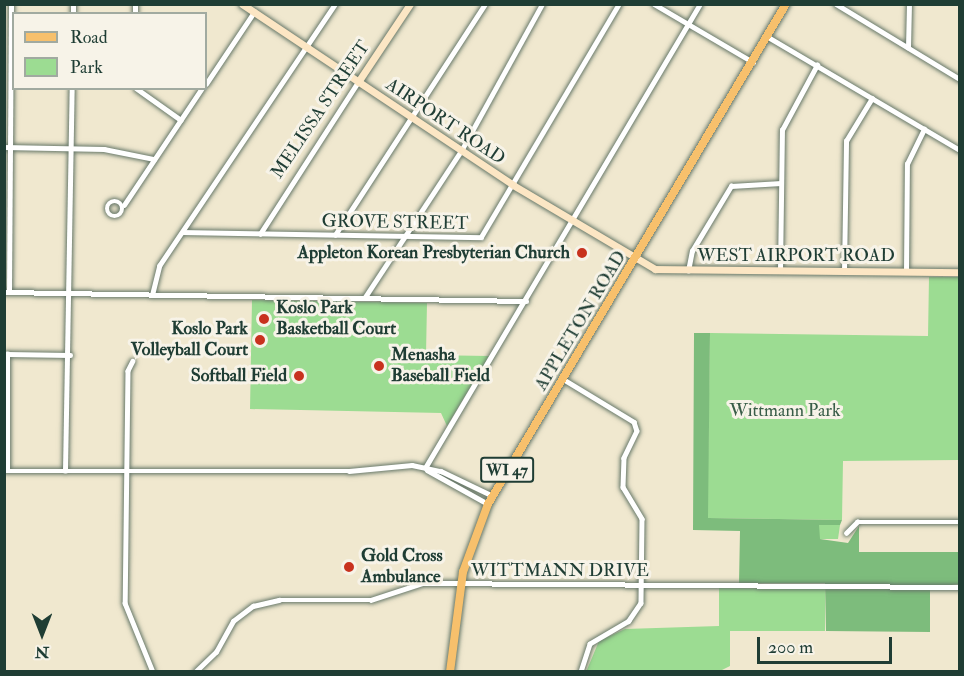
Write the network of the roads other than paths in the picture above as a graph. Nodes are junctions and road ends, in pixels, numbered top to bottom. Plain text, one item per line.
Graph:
1 (11, 4) edge
2 (242, 4) edge
3 (335, 4) edge
4 (410, 4) edge
5 (485, 4) edge
6 (619, 4) edge
7 (654, 4) edge
8 (700, 4) edge
9 (786, 4) edge
10 (836, 4) edge
11 (909, 4) edge
12 (539, 5) edge
13 (254, 12) junction
14 (689, 24) junction
15 (768, 37) junction
16 (306, 47) junction
17 (908, 48) junction
18 (753, 62) junction
19 (818, 65) junction
20 (960, 79) edge
21 (207, 82) edge
22 (358, 82) junction
23 (72, 90) edge
24 (139, 90) edge
25 (201, 90) edge
26 (872, 98) junction
27 (409, 117) junction
28 (181, 120) junction
29 (924, 129) junction
30 (7, 147) edge
31 (72, 148) junction
32 (960, 150) edge
33 (461, 151) junction
34 (154, 159) junction
35 (781, 183) junction
36 (513, 185) junction
37 (124, 205) dead end
38 (573, 221) junction
39 (183, 232) junction
40 (260, 234) junction
41 (335, 235) junction
42 (404, 236) junction
43 (636, 259) junction
44 (688, 270) junction
45 (780, 271) junction
46 (844, 272) junction
47 (906, 272) junction
48 (960, 272) edge
49 (7, 292) edge
50 (71, 293) junction
51 (152, 295) junction
52 (365, 297) junction
53 (526, 301) junction
54 (6, 354) edge
55 (70, 355) junction
56 (133, 361) dead end
57 (563, 379) junction
58 (425, 468) junction
59 (6, 471) edge
60 (65, 471) junction
61 (127, 472) junction
62 (493, 496) junction
63 (489, 504) junction
64 (960, 522) edge
65 (846, 533) dead end
66 (461, 584) junction
67 (642, 585) junction
68 (960, 587) edge
69 (153, 672) edge
70 (195, 672) edge
71 (450, 672) edge
72 (581, 672) edge

1 - 30 street
2 - 13 street, AIRPORT ROAD
3 - 16 street
4 - 22 street, MELISSA STREET
5 - 27 street
6 - 36 street, GROVE STREET
7 - 14 street
8 - 14 street
9 - 15 main road, APPLETON ROAD / WI 47
10 - 17 street
11 - 17 street
12 - 33 street
13 - 16 street, AIRPORT ROAD
13 - 21 street
14 - 18 street
14 - 38 street
15 - 18 main road, APPLETON ROAD / WI 47
15 - 19 street
16 - 22 street, AIRPORT ROAD
16 - 39 street
17 - 20 street
18 - 43 main road, APPLETON ROAD / WI 47
19 - 26 street
19 - 35 street
22 - 27 street, AIRPORT ROAD
22 - 40 street, MELISSA STREET
23 - 31 street
24 - 28 street
25 - 28 street
26 - 29 street
26 - 46 street
27 - 33 street, AIRPORT ROAD
27 - 41 street
28 - 34 street
29 - 32 street
29 - 47 street
30 - 31 street
30 - 49 street
31 - 34 street
31 - 50 street
33 - 36 street, AIRPORT ROAD
33 - 42 street
34 - 37 street
35 - 44 street
35 - 45 street
36 - 38 street, AIRPORT ROAD
36 - 42 street, GROVE STREET
38 - 43 street, AIRPORT ROAD
38 - 53 street
39 - 40 street, GROVE STREET
39 - 51 street
40 - 41 street, GROVE STREET
41 - 42 street, GROVE STREET
42 - 52 street
43 - 44 street, WEST AIRPORT ROAD
43 - 57 main road, APPLETON ROAD / WI 47
44 - 45 street, WEST AIRPORT ROAD
45 - 46 street, WEST AIRPORT ROAD
46 - 47 street, WEST AIRPORT ROAD
47 - 48 street, WEST AIRPORT ROAD
49 - 50 street
50 - 51 street
50 - 55 street
51 - 52 street
52 - 53 street
53 - 58 street
54 - 55 street
54 - 59 street
55 - 60 street
56 - 61 street
57 - 62 main road, APPLETON ROAD / WI 47
57 - 67 street
58 - 61 street
58 - 62 street
58 - 63 street
59 - 60 street
60 - 61 street
61 - 69 street
62 - 63 main road, APPLETON ROAD / WI 47
63 - 66 main road, APPLETON ROAD / WI 47
64 - 65 street
66 - 67 street, WITTMANN DRIVE
66 - 70 street, WITTMANN DRIVE
66 - 71 main road, APPLETON ROAD / WI 47
67 - 68 street, WITTMANN DRIVE
67 - 72 street

